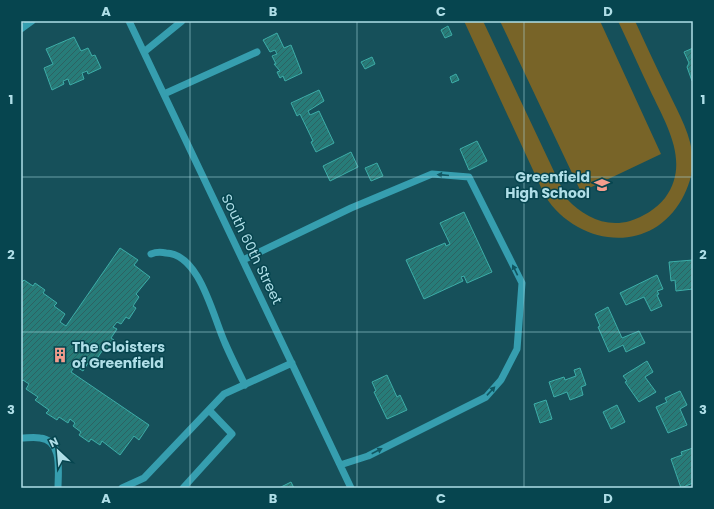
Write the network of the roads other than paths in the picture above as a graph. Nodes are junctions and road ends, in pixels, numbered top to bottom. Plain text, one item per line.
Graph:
1 (32, 21) edge
2 (129, 21) edge
3 (182, 21) edge
4 (21, 29) edge
5 (144, 52) junction
6 (257, 52) dead end
7 (164, 94) junction
8 (152, 254) dead end
9 (243, 260) junction
10 (292, 363) junction
11 (245, 385) junction
12 (209, 410) junction
13 (21, 438) edge
14 (340, 465) junction
15 (58, 488) edge
16 (122, 488) edge
17 (183, 488) edge
18 (352, 488) edge

1 - 4 street
2 - 5 street, South 60th Street
3 - 5 street
5 - 7 street, South 60th Street
6 - 7 street
7 - 9 street, South 60th Street
8 - 11 street
9 - 10 street, South 60th Street
14 -> 9 street
10 - 11 street
10 - 14 street, South 60th Street
11 - 12 street
12 - 16 street
12 - 17 street
13 - 15 street
14 - 18 street, South 60th Street

